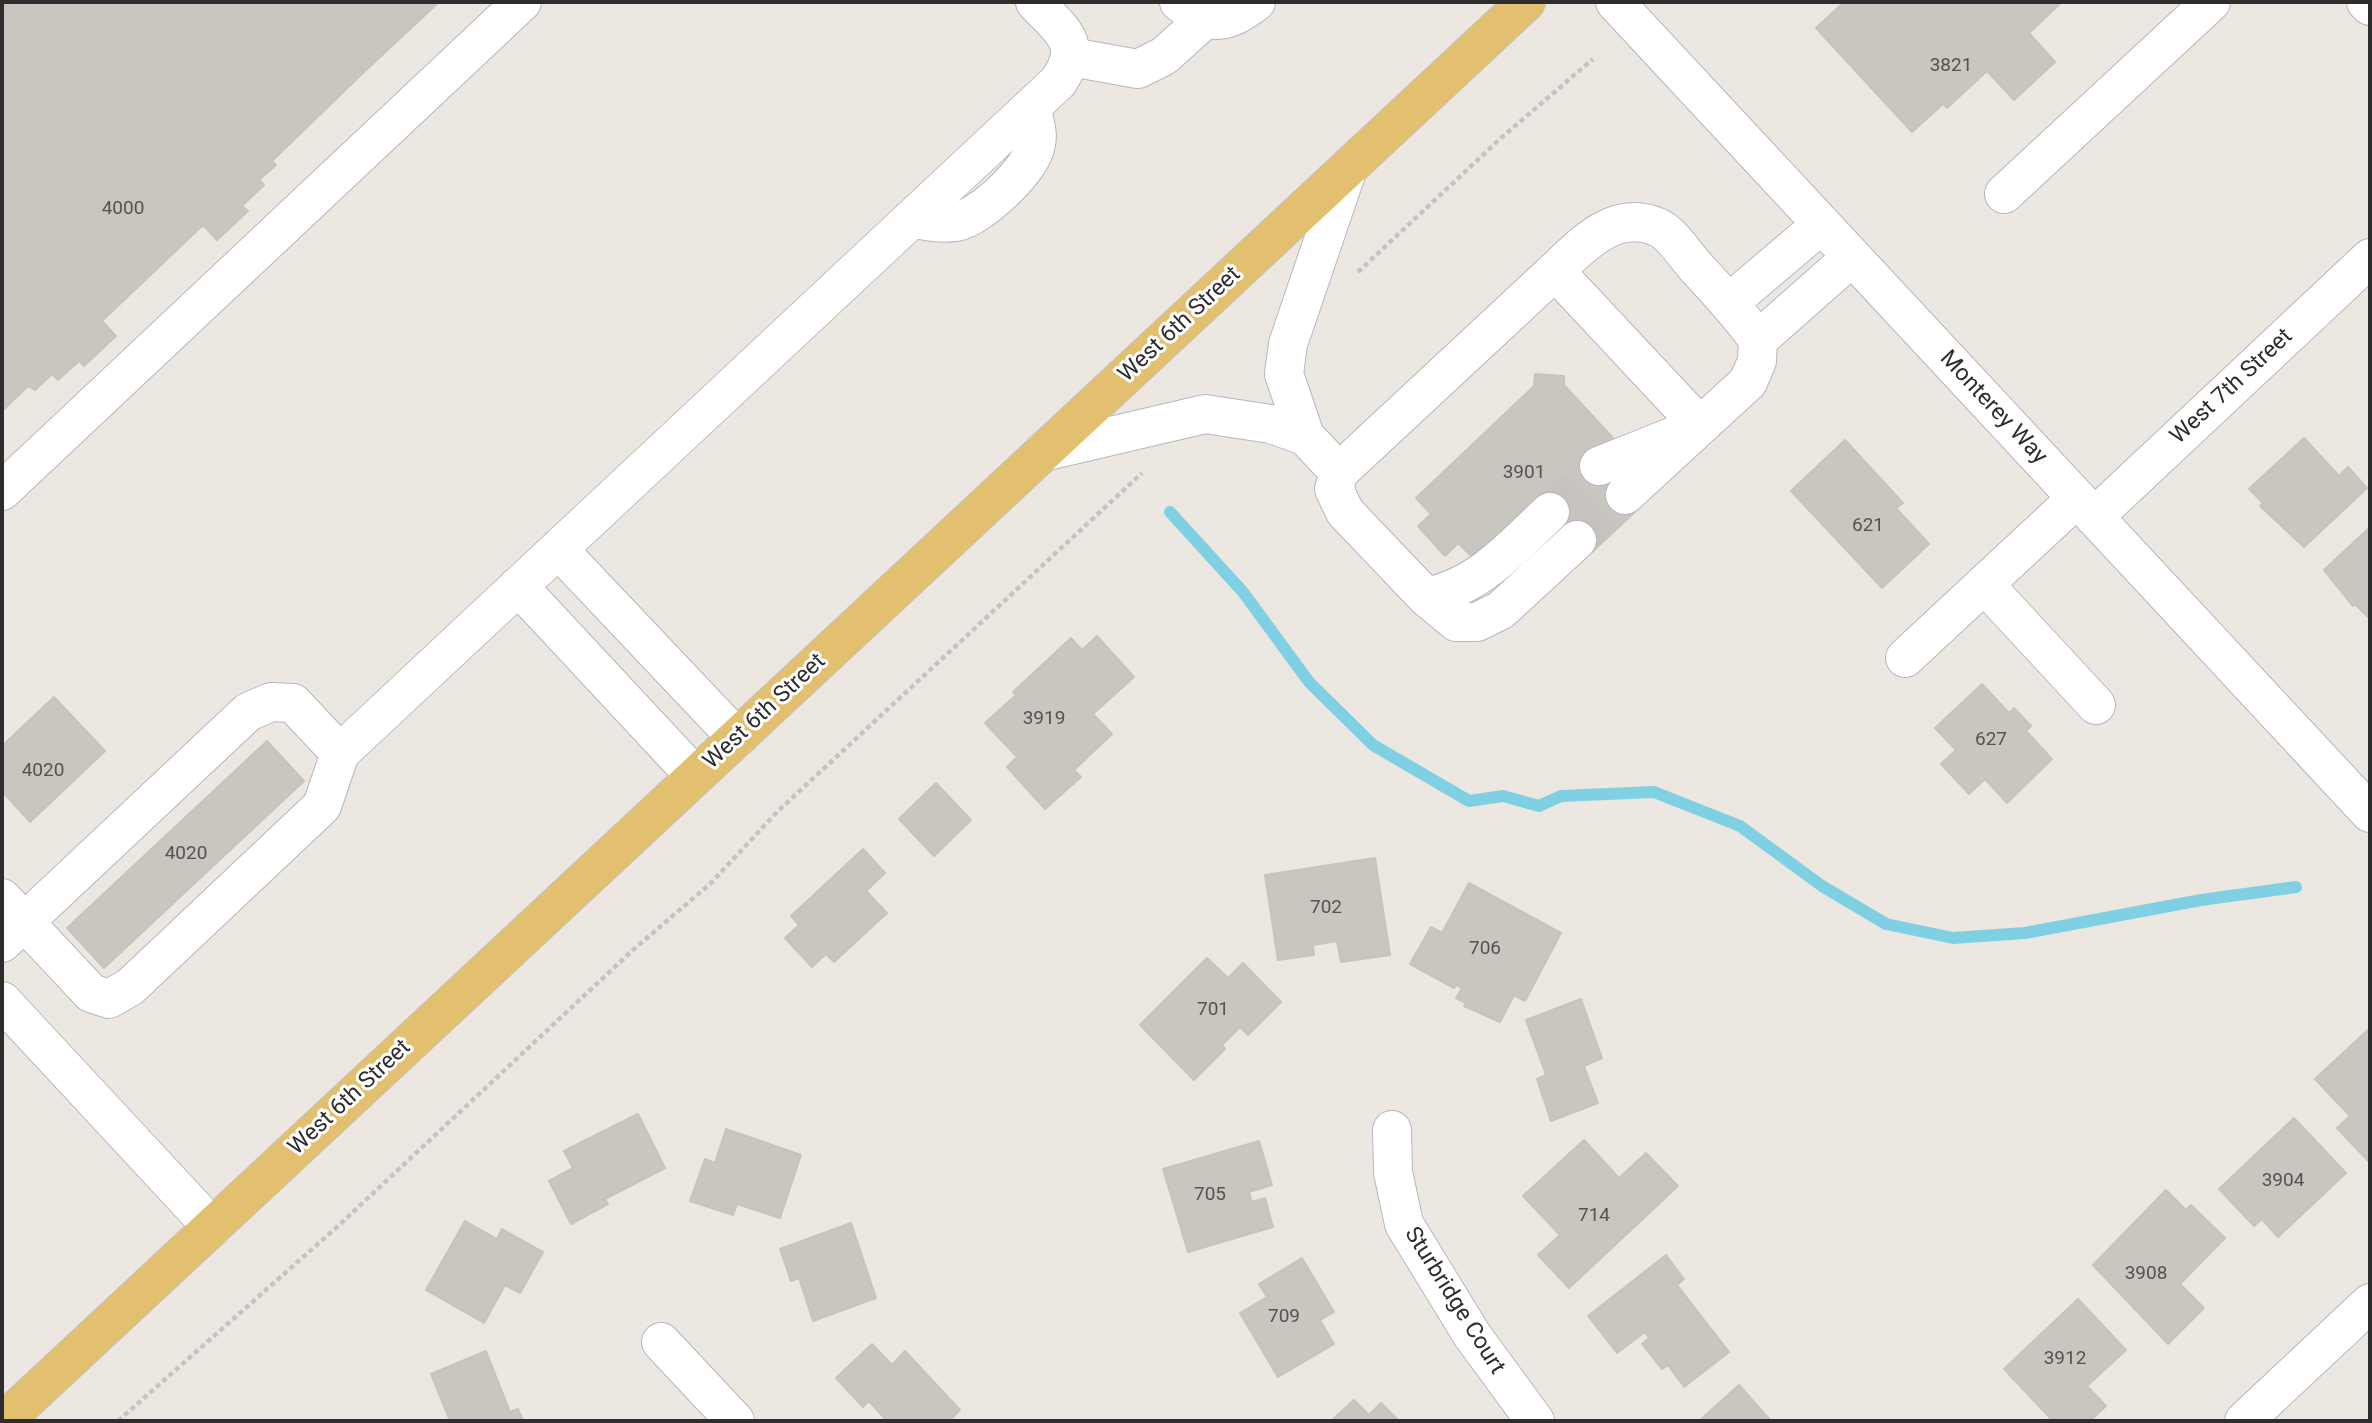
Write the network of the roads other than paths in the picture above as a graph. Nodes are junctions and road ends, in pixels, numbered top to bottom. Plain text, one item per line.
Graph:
1 (522, 2) edge
2 (1035, 2) edge
3 (1256, 2) edge
4 (1526, 2) edge
5 (1615, 2) edge
6 (2211, 2) edge
7 (2366, 2) edge
8 (2370, 6) edge
9 (1192, 11) edge
10 (1071, 57) junction
11 (1348, 168) junction
12 (2004, 194) dead end
13 (1822, 224) junction
14 (1852, 257) junction
15 (2370, 258) edge
16 (1555, 271) junction
17 (1730, 303) junction
18 (1758, 340) junction
19 (1700, 426) junction
20 (1305, 436) junction
21 (1043, 452) junction
22 (1339, 472) junction
23 (1612, 480) tunnel mouth
24 (2, 491) edge
25 (2086, 508) junction
26 (1563, 526) tunnel mouth
27 (558, 549) junction
28 (1984, 584) junction
29 (518, 586) junction
30 (1905, 658) dead end
31 (2096, 705) dead end
32 (737, 738) junction
33 (340, 753) junction
34 (695, 776) junction
35 (2370, 814) edge
36 (9, 921) edge
37 (2, 1001) edge
38 (1392, 1130) dead end
39 (212, 1227) junction
40 (2370, 1303) edge
41 (661, 1342) dead end
42 (4, 1421) edge
43 (735, 1421) edge
44 (1535, 1421) edge
45 (2244, 1421) edge

1 - 24 street
2 - 10 street
3 - 9 street
4 - 11 main road, West 6th Street
5 - 13 street, Monterey Way
6 - 12 street
7 - 8 street
9 - 10 street
10 - 27 street
11 - 20 street
11 - 21 main road, West 6th Street
13 - 14 street, Monterey Way
13 - 17 street
14 - 18 street
14 - 25 street, Monterey Way
15 - 25 street, West 7th Street
16 - 17 street
16 - 19 street
16 - 22 street
17 - 18 street
18 - 19 street
19 - 23 street
20 - 21 street
20 - 22 street
21 - 32 main road, West 6th Street
22 - 26 street
25 - 28 street, West 7th Street
25 - 35 street, Monterey Way
27 - 29 street
27 - 32 street
28 - 30 street, West 7th Street
28 - 31 street
29 - 33 street
29 - 34 street
32 - 34 main road, West 6th Street
33 - 36 street
33 - 36 street
34 - 39 main road, West 6th Street
37 - 39 street
38 - 44 street, Sturbridge Court
39 - 42 main road, West 6th Street
40 - 45 street
41 - 43 street

